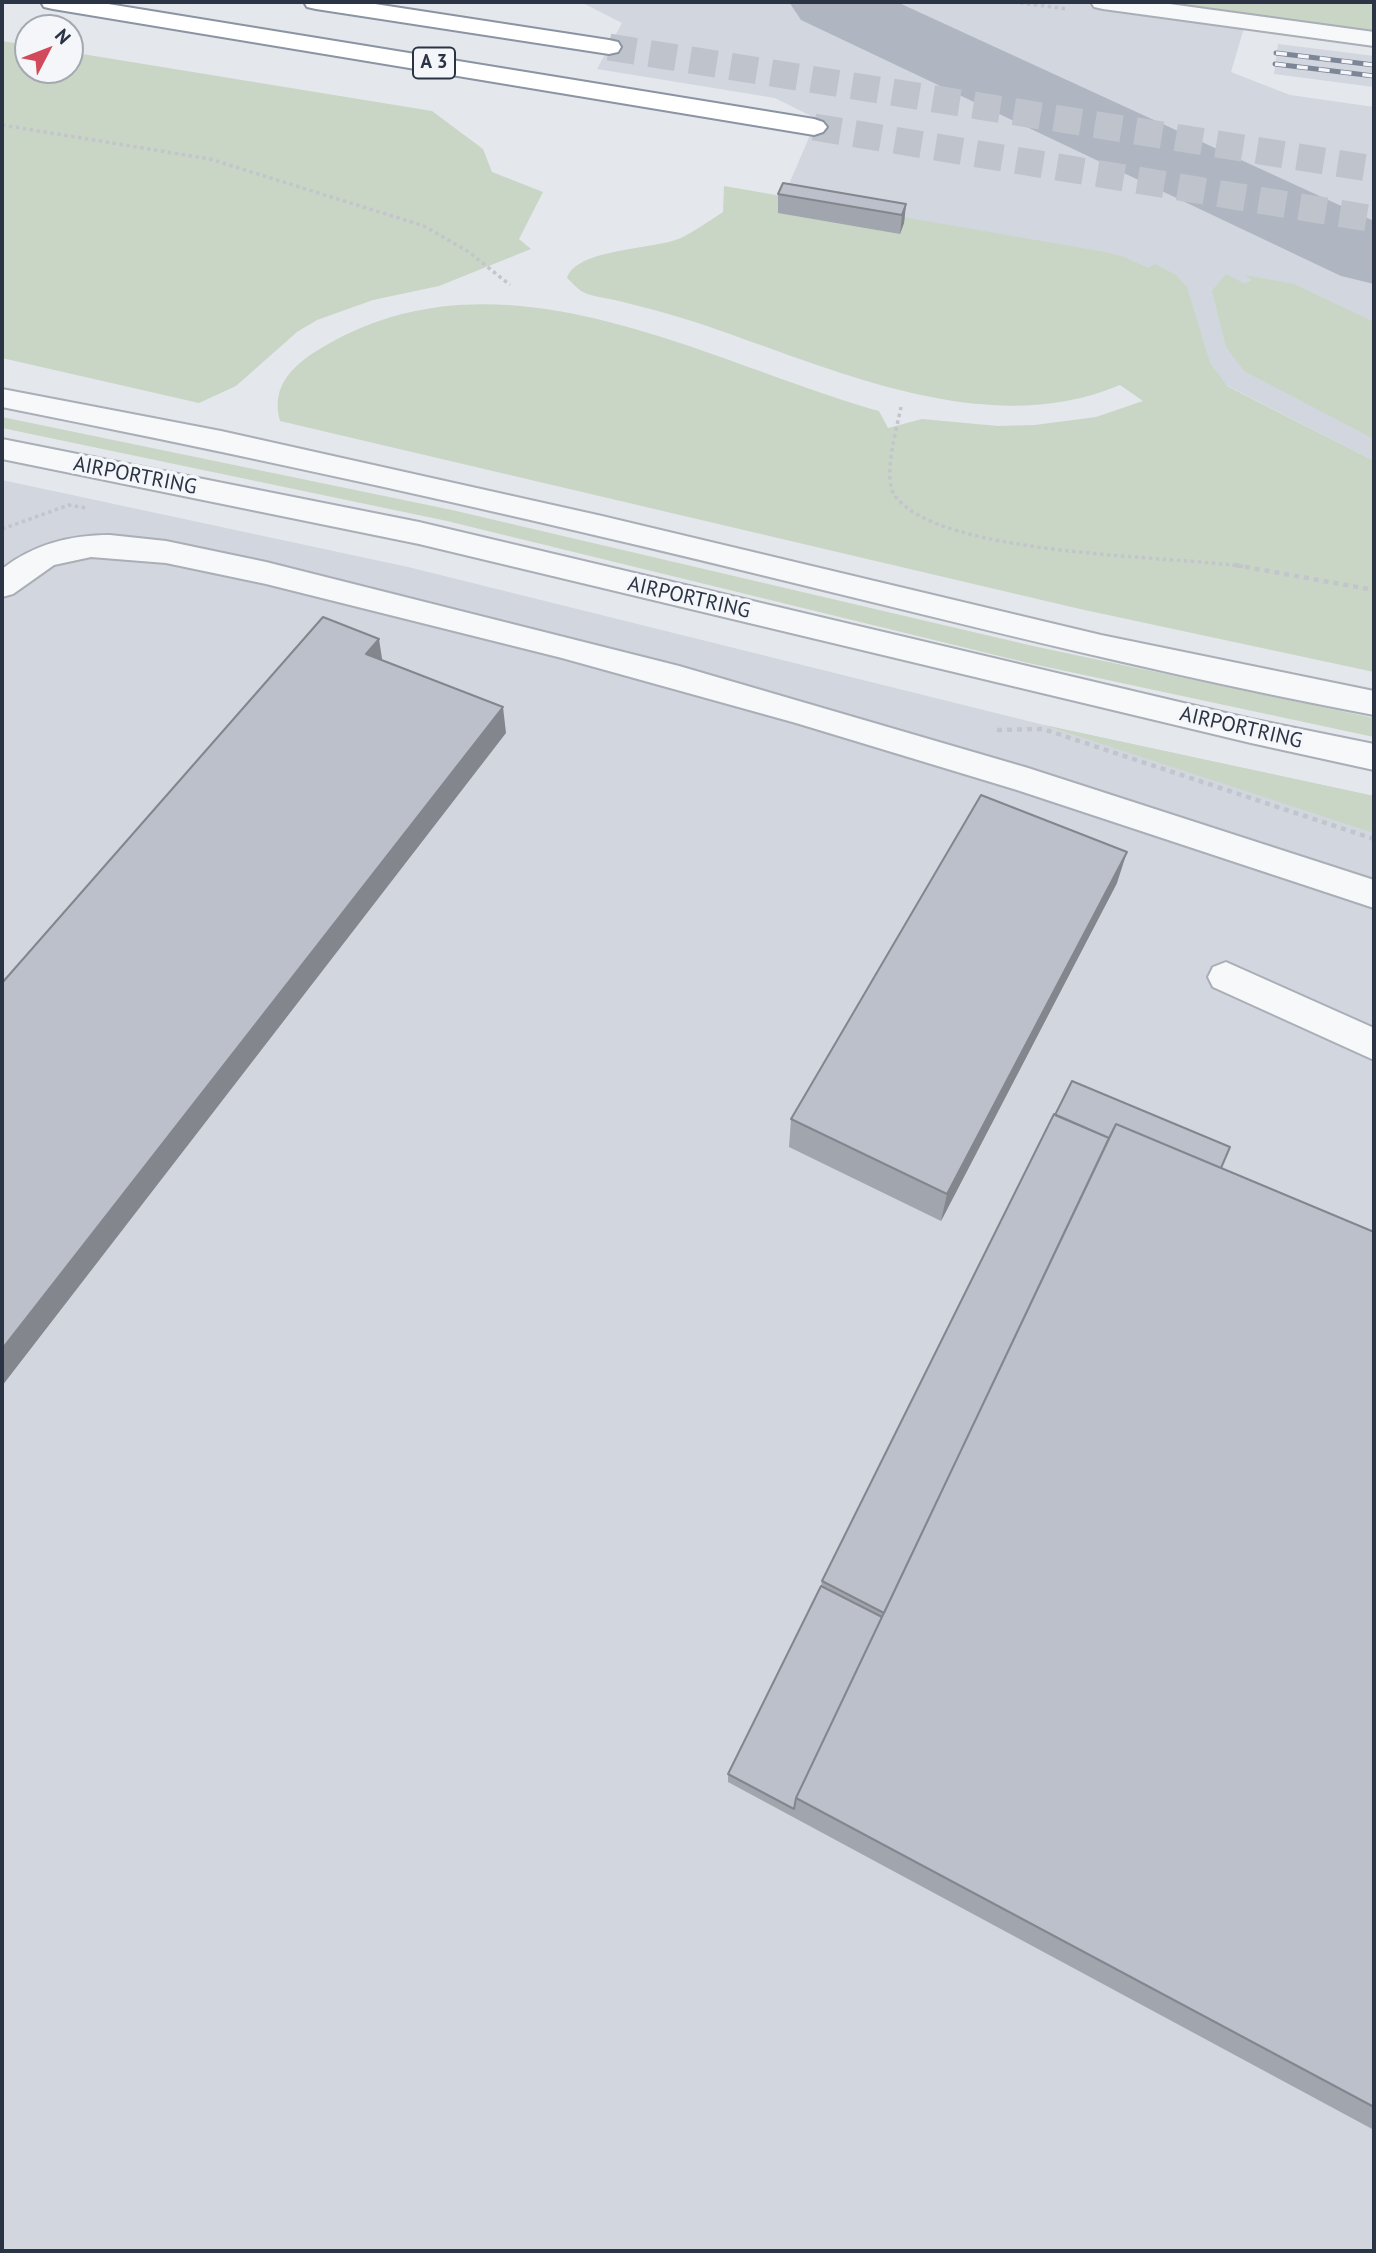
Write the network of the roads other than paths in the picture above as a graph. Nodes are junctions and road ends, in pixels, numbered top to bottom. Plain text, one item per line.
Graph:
1 (53, 2) edge
2 (316, 2) edge
3 (1103, 2) edge
4 (1374, 38) edge
5 (609, 47) tunnel mouth
6 (814, 128) tunnel mouth
7 (2, 401) edge
8 (2, 449) edge
9 (2, 586) edge
10 (1374, 703) edge
11 (1374, 757) edge
12 (1374, 894) edge
13 (1226, 977) dead end
14 (1374, 1045) edge

1 - 6 highway, A 3
2 - 5 highway, A 3
3 - 4 street
7 - 10 street
8 - 11 street, AIRPORTRING
9 - 12 street
13 - 14 street

